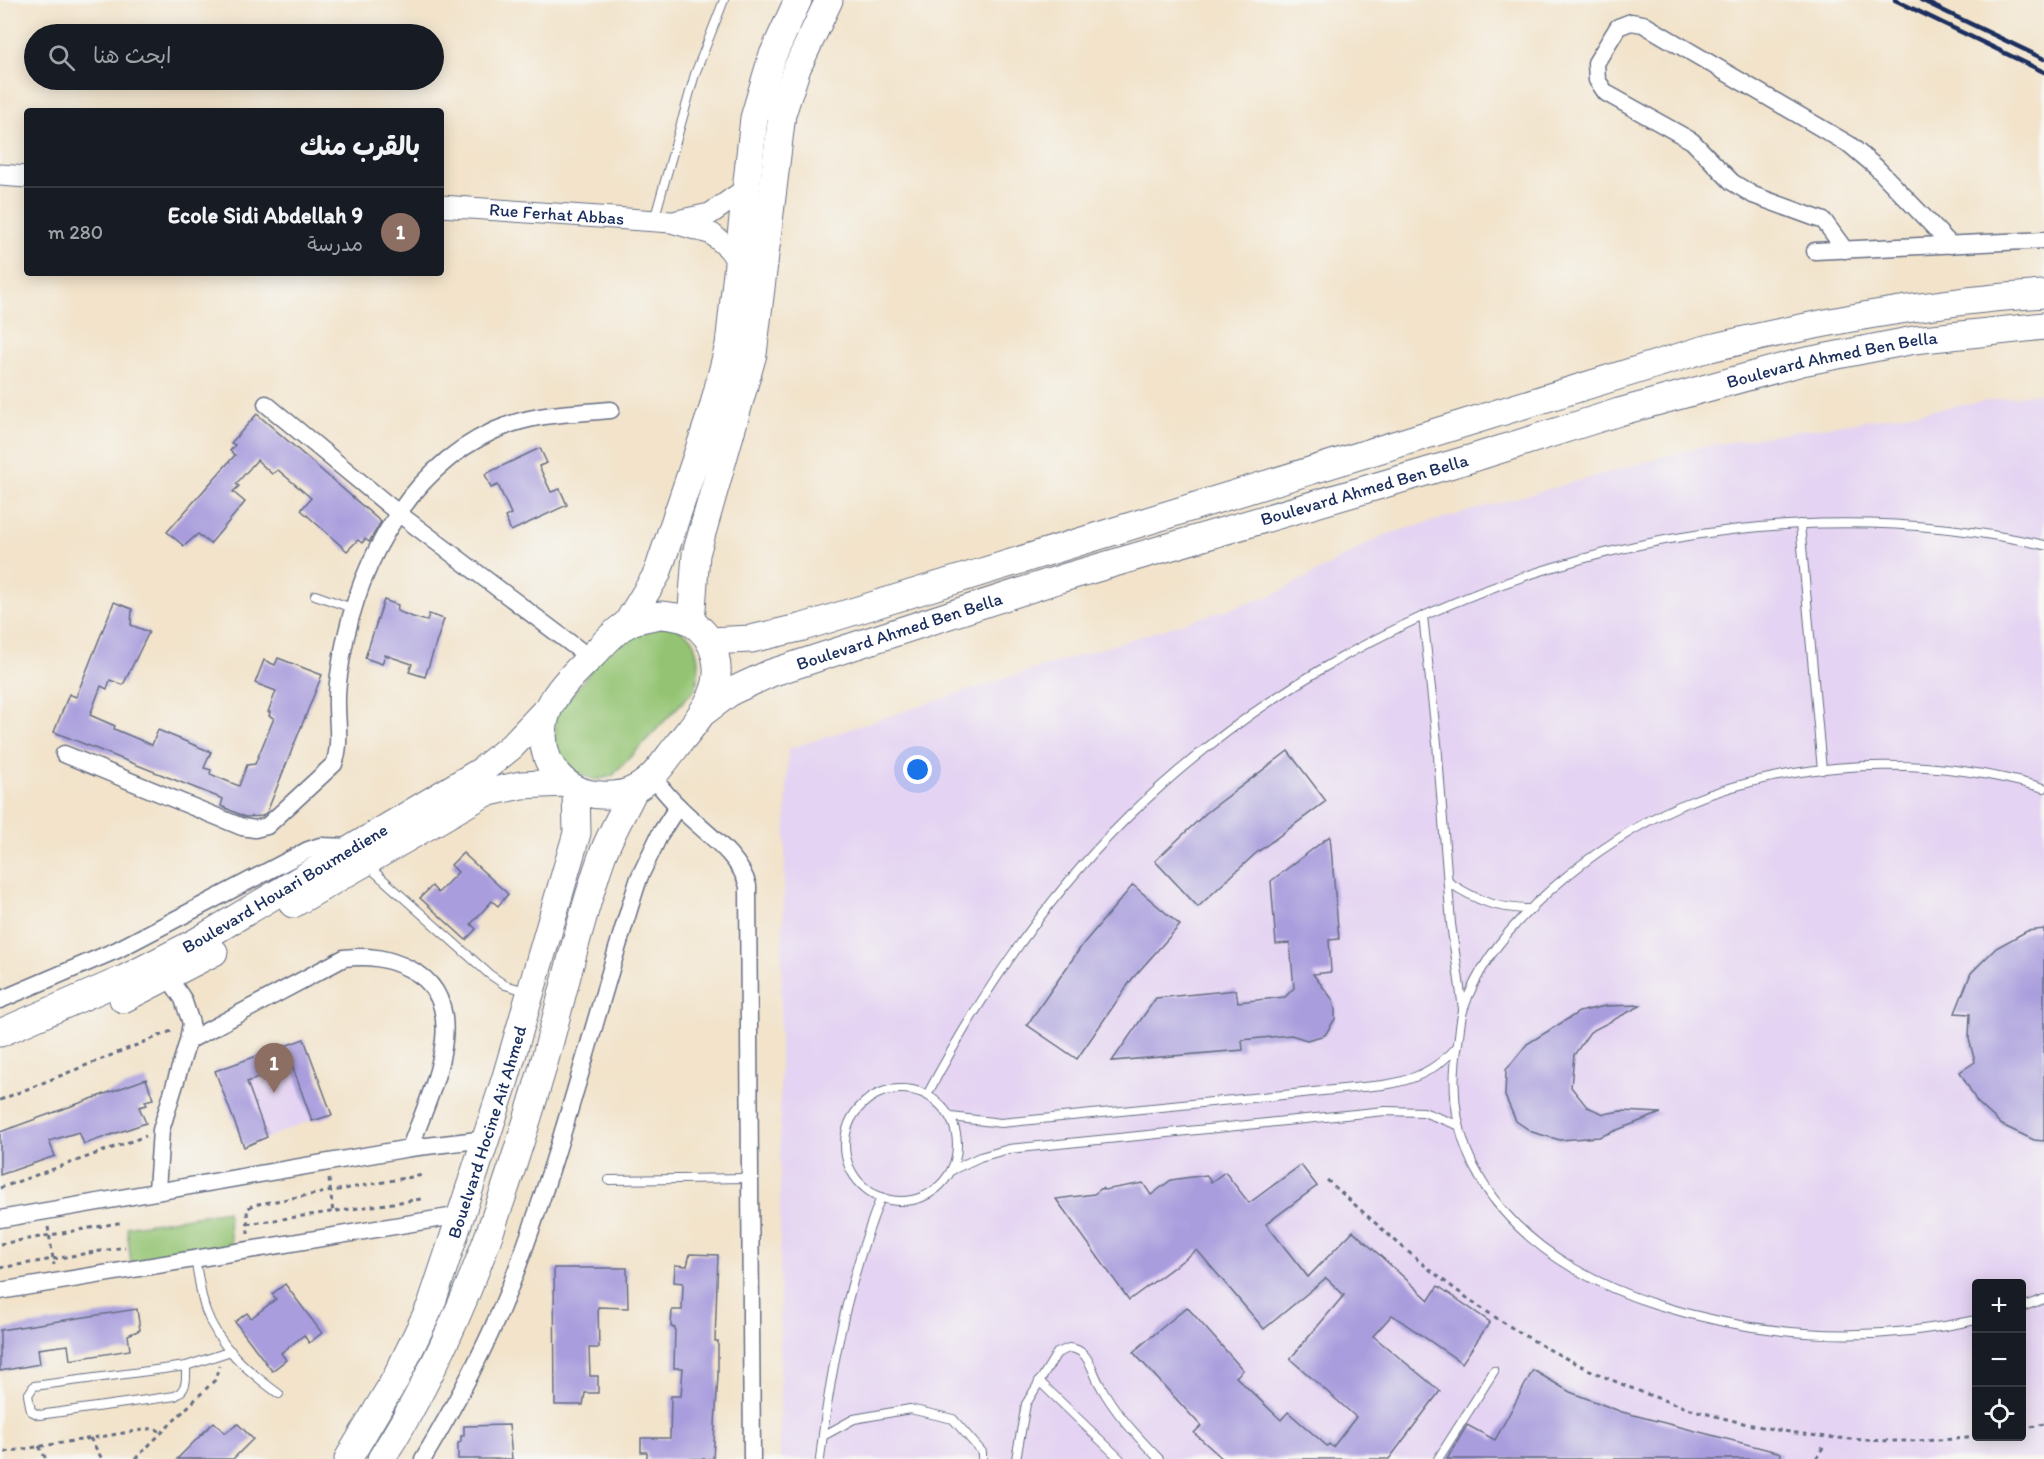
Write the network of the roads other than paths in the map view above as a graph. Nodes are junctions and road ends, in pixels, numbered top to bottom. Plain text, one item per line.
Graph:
1 (724, 0) edge
2 (798, 0) edge
3 (830, 0) edge
4 (0, 176) edge
5 (24, 177) edge
6 (746, 189) junction
7 (444, 206) edge
8 (663, 221) junction
9 (2044, 240) edge
10 (1951, 245) junction
11 (1845, 250) junction
12 (1815, 251) dead end
13 (739, 263) junction
14 (2044, 294) edge
15 (2044, 326) edge
16 (266, 404) dead end
17 (610, 410) dead end
18 (399, 513) junction
19 (1800, 524) junction
20 (2044, 545) edge
21 (315, 595) dead end
22 (352, 608) junction
23 (1423, 616) junction
24 (691, 622) junction
25 (626, 625) junction
26 (710, 641) junction
27 (590, 658) junction
28 (546, 710) junction
29 (704, 712) junction
30 (64, 754) dead end
31 (1822, 770) junction
32 (643, 783) junction
33 (571, 786) junction
34 (2044, 788) edge
35 (678, 806) junction
36 (357, 854) junction
37 (1448, 882) junction
38 (1532, 909) junction
39 (169, 978) junction
40 (531, 992) junction
41 (0, 1000) edge
42 (1463, 1009) junction
43 (0, 1033) edge
44 (188, 1041) junction
45 (1457, 1047) junction
46 (0, 1050) edge
47 (927, 1095) junction
48 (951, 1117) junction
49 (1458, 1125) junction
50 (486, 1139) junction
51 (410, 1148) junction
52 (952, 1170) junction
53 (748, 1178) junction
54 (609, 1180) dead end
55 (157, 1190) junction
56 (881, 1197) junction
57 (461, 1215) junction
58 (0, 1219) edge
59 (195, 1260) junction
60 (0, 1291) edge
61 (2044, 1299) edge
62 (2026, 1306) edge
63 (1972, 1321) edge
64 (231, 1351) junction
65 (186, 1366) junction
66 (1494, 1371) dead end
67 (1040, 1381) junction
68 (279, 1394) dead end
69 (823, 1436) junction
70 (348, 1459) edge
71 (381, 1459) edge
72 (423, 1459) edge
73 (752, 1459) edge
74 (820, 1459) edge
75 (982, 1459) edge
76 (1016, 1459) edge
77 (1120, 1459) edge
78 (1159, 1459) edge
79 (1438, 1459) edge

1 - 8 lane
2 - 6 main road
3 - 24 main road
4 - 5 street
6 - 8 street, Rue Ferhat Abbas
6 - 13 main road
7 - 8 street, Rue Ferhat Abbas
8 - 13 street, Rue Ferhat Abbas
9 - 10 street
10 - 11 street
10 - 11 street
11 - 12 street
13 - 25 main road
14 - 26 main road, Boulevard Ahmed Ben Bella
15 - 29 main road, Boulevard Ahmed Ben Bella
16 - 18 street
17 - 18 street
18 - 22 street
18 - 27 street
19 - 20 lane
19 - 23 lane
19 - 31 lane
21 - 22 lane
22 - 30 street
23 - 37 lane
23 - 47 lane
24 - 25 main road
24 - 26 main road
25 - 27 main road
26 - 29 main road
27 - 28 main road
28 - 33 main road
28 - 36 main road, Boulevard Houari Boumediene
29 - 32 main road
31 - 34 lane
31 - 38 lane
32 - 33 main road
32 - 35 street
32 - 71 main road
33 - 36 main road, Boulevard Houari Boumediene
33 - 40 main road, Bouelvard Hocine Ait Ahmed
35 - 53 street
35 - 72 street
36 - 39 main road, Boulevard Houari Boumediene
36 - 40 lane
36 - 41 street
36 - 43 main road, Boulevard Houari Boumediene
37 - 38 lane
37 - 42 lane
38 - 42 lane
39 - 44 street
39 - 46 main road, Boulevard Houari Boumediene
40 - 50 main road, Bouelvard Hocine Ait Ahmed
42 - 45 lane
44 - 51 street
44 - 55 street
45 - 48 lane
45 - 49 lane
47 - 48 lane
47 - 56 lane
48 - 52 lane
49 - 52 lane
49 - 63 lane
50 - 51 street
50 - 57 main road, Bouelvard Hocine Ait Ahmed
51 - 55 street
52 - 56 lane
53 - 54 lane
53 - 73 street
55 - 58 street
56 - 69 lane
57 - 59 street
57 - 70 main road, Bouelvard Hocine Ait Ahmed
59 - 60 street
59 - 64 lane
61 - 62 lane
64 - 65 lane
64 - 68 lane
65 - 65 lane
66 - 79 lane
67 - 76 lane
67 - 77 lane
67 - 78 lane
69 - 74 lane
69 - 75 lane

